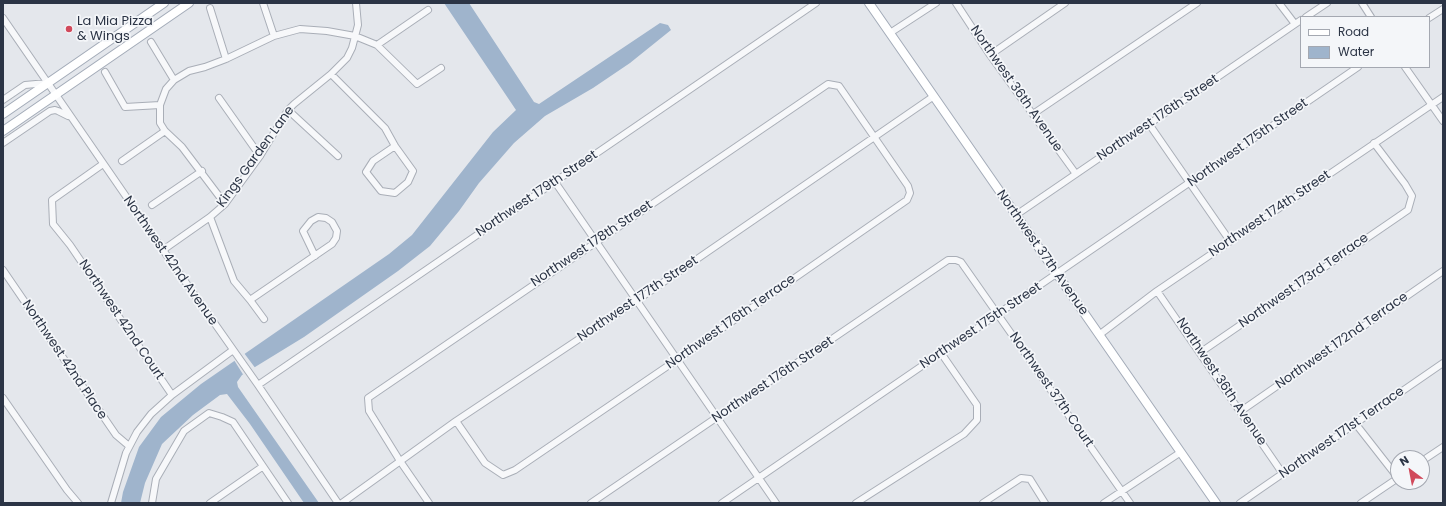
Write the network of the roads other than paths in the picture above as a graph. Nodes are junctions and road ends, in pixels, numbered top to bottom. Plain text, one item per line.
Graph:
1 (164, 3) edge
2 (189, 3) edge
3 (263, 3) edge
4 (356, 3) edge
5 (816, 3) edge
6 (869, 3) edge
7 (936, 3) edge
8 (956, 3) edge
9 (1065, 3) edge
10 (1197, 3) edge
11 (1279, 3) edge
12 (1326, 3) edge
13 (1362, 3) edge
14 (210, 8) dead end
15 (1443, 8) edge
16 (428, 10) dead end
17 (1307, 16) edge
18 (1370, 16) edge
19 (1430, 17) edge
20 (3, 18) edge
21 (1300, 21) edge
22 (1295, 24) junction
23 (890, 33) junction
24 (274, 36) junction
25 (355, 36) junction
26 (151, 42) dead end
27 (377, 45) junction
28 (990, 55) junction
29 (226, 59) junction
30 (441, 68) dead end
31 (1357, 68) edge
32 (1406, 68) edge
33 (105, 72) dead end
34 (331, 74) junction
35 (174, 80) junction
36 (47, 84) junction
37 (55, 95) junction
38 (934, 96) junction
39 (1443, 97) edge
40 (219, 98) dead end
41 (3, 100) edge
42 (160, 105) junction
43 (1431, 106) junction
44 (288, 110) junction
45 (3, 114) edge
46 (1033, 114) junction
47 (70, 117) junction
48 (1443, 122) edge
49 (1149, 124) junction
50 (3, 131) edge
51 (165, 131) junction
52 (874, 137) junction
53 (3, 142) edge
54 (1374, 143) junction
55 (395, 146) junction
56 (260, 156) junction
57 (338, 156) dead end
58 (122, 161) dead end
59 (103, 164) junction
60 (202, 171) junction
61 (1076, 174) junction
62 (555, 182) junction
63 (1189, 183) junction
64 (225, 204) junction
65 (152, 206) dead end
66 (1016, 215) junction
67 (210, 217) junction
68 (596, 241) junction
69 (1230, 241) junction
70 (163, 250) junction
71 (315, 256) junction
72 (956, 260) joint
73 (3, 270) edge
74 (1443, 271) edge
75 (1056, 274) junction
76 (1157, 290) junction
77 (250, 300) junction
78 (636, 300) junction
79 (998, 314) junction
80 (264, 319) dead end
81 (1099, 335) junction
82 (233, 350) junction
83 (1201, 352) junction
84 (941, 353) junction
85 (678, 359) junction
86 (1443, 363) edge
87 (258, 385) junction
88 (172, 395) junction
89 (3, 398) edge
90 (1241, 411) junction
91 (718, 418) junction
92 (456, 422) junction
93 (1355, 423) junction
94 (130, 446) junction
95 (1443, 446) edge
96 (1181, 452) junction
97 (1430, 455) edge
98 (400, 461) junction
99 (262, 466) junction
100 (1390, 468) edge
101 (1283, 474) junction
102 (758, 478) junction
103 (1390, 483) edge
104 (1122, 492) junction
105 (78, 503) edge
106 (111, 503) edge
107 (152, 503) edge
108 (210, 503) edge
109 (288, 503) edge
110 (338, 503) edge
111 (342, 503) edge
112 (429, 503) edge
113 (591, 503) edge
114 (722, 503) edge
115 (776, 503) edge
116 (856, 503) edge
117 (983, 503) edge
118 (1045, 503) edge
119 (1104, 503) edge
120 (1130, 503) edge
121 (1216, 503) edge
122 (1240, 503) edge
123 (1361, 503) edge

1 - 36 main road
2 - 37 main road
3 - 24 street
4 - 25 street, Kings Garden Lane
5 - 62 street, Northwest 179th Street
6 - 23 main road, Northwest 37th Avenue
7 - 23 street
8 - 28 street, Northwest 36th Avenue
9 - 28 street
10 - 46 street
11 - 22 street
12 - 17 street
13 - 18 street
14 - 29 street
15 - 19 street
16 - 27 street
20 - 36 street, Northwest 42nd Avenue
21 - 22 street, Northwest 176th Street
22 - 49 street, Northwest 176th Street
23 - 38 main road, Northwest 37th Avenue
24 - 25 street
24 - 29 street
25 - 27 street
25 - 34 street, Kings Garden Lane
26 - 35 street
27 - 30 street
28 - 46 street, Northwest 36th Avenue
29 - 35 street
31 - 63 street, Northwest 175th Street
32 - 43 street
33 - 42 street
34 - 44 street, Kings Garden Lane
34 - 55 street
35 - 42 street
36 - 37 street, Northwest 42nd Avenue
36 - 41 street
36 - 45 main road
37 - 47 street, Northwest 42nd Avenue
37 - 50 main road
38 - 52 street, Northwest 177th Street
38 - 66 main road, Northwest 37th Avenue
39 - 43 street, Northwest 174th Street
40 - 56 street
42 - 51 street
43 - 48 street
43 - 54 street, Northwest 174th Street
44 - 56 street, Kings Garden Lane
44 - 57 street
46 - 61 street, Northwest 36th Avenue
47 - 53 street
47 - 59 street, Northwest 42nd Avenue
49 - 61 street, Northwest 176th Street
49 - 63 street
51 - 58 street
51 - 60 street
52 - 68 street, Northwest 178th Street
52 - 78 street, Northwest 177th Street
52 - 85 street, Northwest 176th Terrace
54 - 69 street, Northwest 174th Street
54 - 83 street, Northwest 173rd Terrace
55 - 55 street
56 - 64 street, Kings Garden Lane
59 - 70 street, Northwest 42nd Avenue
59 - 88 street, Northwest 42nd Court
60 - 64 street
60 - 65 street
61 - 66 street, Northwest 176th Street
62 - 68 street
62 - 87 street, Northwest 179th Street
63 - 69 street
63 - 75 street, Northwest 175th Street
64 - 67 street, Kings Garden Lane
66 - 75 main road, Northwest 37th Avenue
67 - 70 street, Kings Garden Lane
67 - 77 street
68 - 78 street
68 - 98 street, Northwest 178th Street
69 - 76 street, Northwest 174th Street
70 - 82 street, Northwest 42nd Avenue
71 - 71 street
71 - 77 street
72 - 79 street, Northwest 37th Court
72 - 91 street, Northwest 176th Street
73 - 94 street, Northwest 42nd Place
74 - 90 street, Northwest 172nd Terrace
75 - 79 street, Northwest 175th Street
75 - 81 main road, Northwest 37th Avenue
76 - 81 street, Northwest 174th Street
76 - 83 street, Northwest 36th Avenue
77 - 80 street
78 - 85 street
78 - 92 street, Northwest 177th Street
79 - 84 street, Northwest 175th Street
79 - 104 street, Northwest 37th Court
81 - 96 main road, Northwest 37th Avenue
82 - 87 street, Northwest 42nd Avenue
82 - 88 street
83 - 90 street, Northwest 36th Avenue
84 - 102 street, Northwest 175th Street
84 - 116 street
85 - 91 street
85 - 92 street, Northwest 176th Terrace
86 - 93 street, Northwest 171st Terrace
87 - 110 street, Northwest 42nd Avenue
88 - 94 street
89 - 105 street
90 - 101 street, Northwest 36th Avenue
91 - 102 street
91 - 113 street, Northwest 176th Street
92 - 98 street, Northwest 177th Street
93 - 100 street
93 - 101 street, Northwest 171st Terrace
94 - 106 street
95 - 97 street
96 - 104 street
96 - 121 main road, Northwest 37th Avenue
98 - 111 street, Northwest 177th Street
98 - 112 street
99 - 107 street
99 - 108 street
99 - 109 street
101 - 122 street, Northwest 171st Terrace
102 - 114 street, Northwest 175th Street
102 - 115 street
103 - 123 street
104 - 119 street
104 - 120 street, Northwest 37th Court
117 - 118 street

